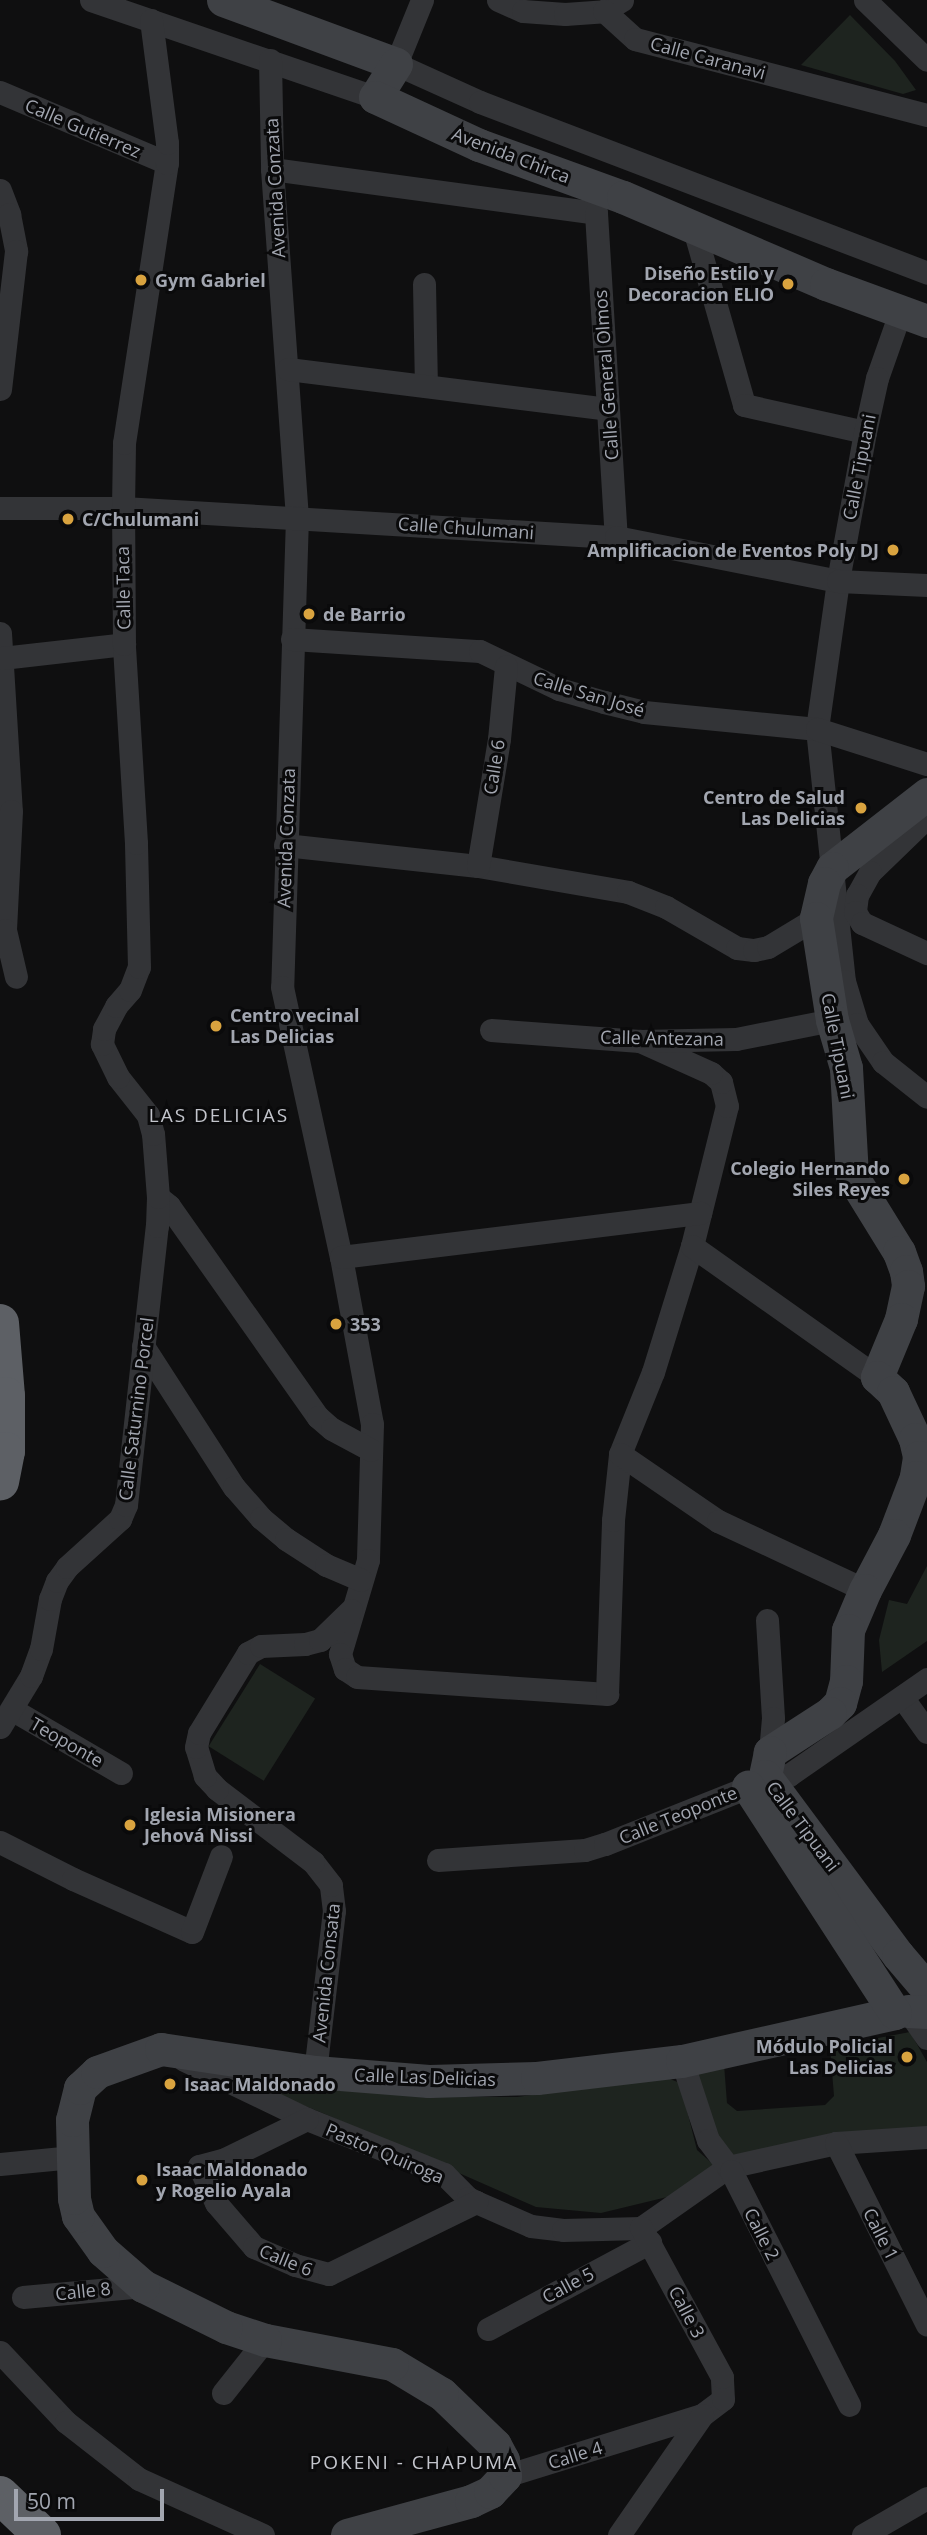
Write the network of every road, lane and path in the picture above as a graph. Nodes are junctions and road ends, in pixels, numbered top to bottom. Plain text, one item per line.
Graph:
1 (91, 0) edge
2 (223, 0) edge
3 (422, 0) edge
4 (498, 0) edge
5 (865, 0) edge
6 (613, 5) edge
7 (152, 20) junction
8 (270, 60) junction
9 (927, 60) edge
10 (396, 64) junction
11 (0, 92) edge
12 (375, 97) junction
13 (927, 115) edge
14 (167, 163) junction
15 (272, 169) junction
16 (0, 190) edge
17 (694, 229) junction
18 (927, 273) edge
19 (424, 284) dead end
20 (914, 316) edge
21 (288, 369) junction
22 (426, 386) junction
23 (0, 389) edge
24 (608, 409) junction
25 (865, 432) junction
26 (0, 508) edge
27 (123, 508) junction
28 (297, 517) junction
29 (616, 537) junction
30 (838, 582) junction
31 (927, 585) edge
32 (0, 633) edge
33 (292, 639) junction
34 (124, 644) junction
35 (2, 659) junction
36 (506, 666) junction
37 (817, 729) junction
38 (927, 764) edge
39 (927, 794) edge
40 (927, 817) edge
41 (285, 845) junction
42 (478, 866) junction
43 (832, 868) junction
44 (816, 918) junction
45 (927, 953) edge
46 (16, 977) dead end
47 (832, 1020) junction
48 (491, 1030) dead end
49 (640, 1041) junction
50 (927, 1097) edge
51 (153, 1134) joint
52 (158, 1197) junction
53 (700, 1213) junction
54 (692, 1246) junction
55 (341, 1257) junction
56 (0, 1323) edge
57 (143, 1346) junction
58 (877, 1377) junction
59 (371, 1450) junction
60 (620, 1454) junction
61 (0, 1481) edge
62 (361, 1580) junction
63 (865, 1590) junction
64 (356, 1605) junction
65 (767, 1620) dead end
66 (927, 1679) edge
67 (902, 1697) junction
68 (6, 1719) edge
69 (927, 1732) edge
70 (761, 1772) junction
71 (121, 1773) dead end
72 (0, 1842) edge
73 (221, 1856) dead end
74 (438, 1860) dead end
75 (914, 2006) edge
76 (927, 2038) edge
77 (161, 2049) junction
78 (682, 2061) junction
79 (315, 2072) junction
80 (307, 2119) junction
81 (927, 2137) edge
82 (836, 2143) junction
83 (73, 2157) junction
84 (0, 2164) edge
85 (727, 2167) junction
86 (476, 2202) junction
87 (645, 2235) junction
88 (143, 2286) junction
89 (23, 2297) dead end
90 (927, 2325) edge
91 (488, 2329) dead end
92 (265, 2340) junction
93 (0, 2352) edge
94 (223, 2393) dead end
95 (723, 2399) joint
96 (849, 2405) dead end
97 (702, 2415) junction
98 (505, 2476) junction
99 (0, 2494) edge
100 (927, 2498) edge
101 (42, 2535) edge
102 (263, 2535) edge
103 (347, 2535) edge
104 (619, 2535) edge
105 (863, 2535) edge

1 - 7 street, Avenida Chirca
2 - 10 street
3 - 10 street
4 - 6 street, Calle Caranavi
5 - 9 street
6 - 13 street, Calle Caranavi
7 - 8 street, Avenida Chirca
7 - 14 street, Calle Taca
8 - 12 street, Avenida Chirca
8 - 15 street, Avenida Conzata
10 - 12 street
10 - 18 street
11 - 14 street, Calle Gutierrez
12 - 17 street, Avenida Chirca
14 - 27 street, Calle Taca
15 - 21 street, Avenida Conzata
15 - 24 street, Calle General Olmos
16 - 23 street
17 - 20 street, Avenida Chirca
17 - 25 street
19 - 22 street
20 - 25 street, Calle Tipuani
21 - 22 street
21 - 28 street, Avenida Conzata
22 - 24 street
24 - 29 street, Calle General Olmos
25 - 30 street, Calle Tipuani
26 - 27 street, Calle Chulumani
27 - 28 street, Calle Chulumani
27 - 34 street, Calle Taca
28 - 29 street, Calle Chulumani
28 - 33 street, Avenida Conzata
29 - 30 street, Calle Chulumani
30 - 31 street, Calle Chulumani
30 - 37 street, Calle Tipuani
32 - 35 street
33 - 36 street, Calle San José
33 - 41 street, Avenida Conzata
34 - 35 street
34 - 51 street, Calle Taca
35 - 46 street
36 - 37 street, Calle San José
36 - 42 street, Calle 6
37 - 38 street, Calle San José
37 - 43 street, Calle Tipuani
39 - 43 street
40 - 45 street
41 - 42 street
41 - 55 street, Avenida Conzata
42 - 44 street
43 - 44 street, Calle Tipuani
43 - 50 street
44 - 47 street, Calle Tipuani
47 - 49 street, Calle Antezana
47 - 58 street, Calle Tipuani
48 - 49 street, Calle Antezana
49 - 53 street
51 - 52 street, Calle Saturnino Porcel
52 - 57 street, Calle Saturnino Porcel
52 - 59 street
53 - 54 street
53 - 55 street
54 - 58 street
54 - 60 street
55 - 59 street, Avenida Conzata
56 - 61 highway
57 - 62 street
57 - 68 street, Calle Saturnino Porcel
58 - 63 street
59 - 62 street, Avenida Conzata
60 - 63 street
60 - 64 street, Avenida Conzata
62 - 64 street, Avenida Conzata
63 - 70 street
64 - 79 street, Avenida Consata
65 - 70 street
66 - 67 street, Calle Teoponte
67 - 69 street
67 - 70 street, Calle Teoponte
68 - 71 street, Teoponte
70 - 74 street, Calle Teoponte
70 - 75 street, Calle Tipuani
72 - 73 street
75 - 76 street
75 - 78 street, Calle Las Delicias
77 - 79 street, Calle Las Delicias
77 - 80 street, Pastor Quiroga
77 - 83 street, Calle Las Delicias
78 - 79 street, Calle Las Delicias
78 - 85 street, Calle 2
80 - 86 street, Pastor Quiroga
80 - 86 street, Calle 6
81 - 82 street
82 - 85 street
82 - 90 street, Calle 1
83 - 84 street
83 - 88 street, Calle Las Delicias
85 - 87 street
85 - 96 street, Calle 2
86 - 87 street, Pastor Quiroga
87 - 91 street, Calle 5
87 - 95 street, Calle 3
88 - 89 street, Calle 8
88 - 92 street, Calle Las Delicias
92 - 94 street
92 - 98 street, Calle Las Delicias
93 - 102 street
95 - 97 street, Calle 4
97 - 98 street, Calle 4
97 - 104 street
98 - 103 street, Calle 4
99 - 101 highway
100 - 105 street

